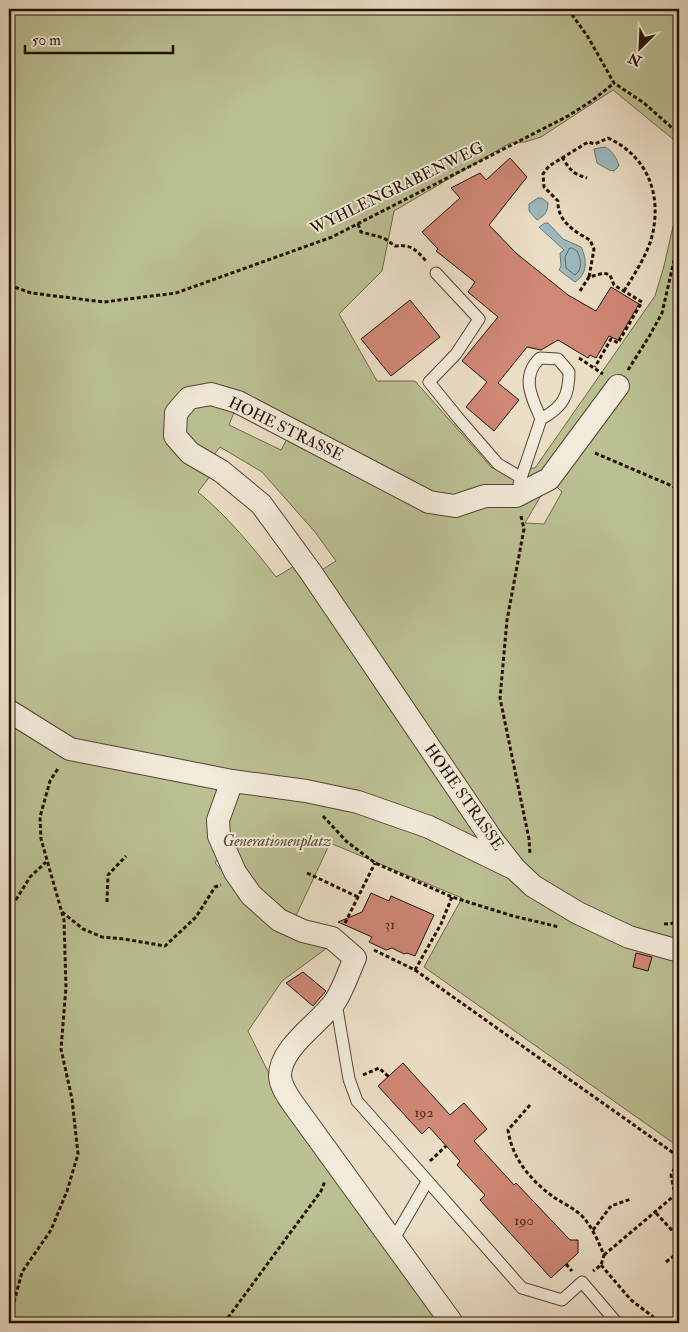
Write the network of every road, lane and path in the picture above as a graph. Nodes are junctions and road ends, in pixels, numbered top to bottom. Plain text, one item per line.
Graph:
1 (568, 9) edge
2 (614, 83) junction
3 (679, 134) edge
4 (562, 157) junction
5 (587, 178) dead end
6 (358, 224) junction
7 (679, 239) edge
8 (436, 273) joint
9 (589, 277) junction
10 (9, 285) edge
11 (580, 290) dead end
12 (624, 291) junction
13 (595, 367) dead end
14 (618, 386) joint
15 (541, 419) junction
16 (574, 444) junction
17 (518, 486) junction
18 (679, 489) edge
19 (9, 711) edge
20 (70, 749) junction
21 (232, 781) junction
22 (306, 791) junction
23 (126, 856) dead end
24 (46, 862) junction
25 (375, 863) junction
26 (515, 869) junction
27 (307, 873) dead end
28 (241, 881) junction
29 (533, 886) junction
30 (358, 896) junction
31 (452, 898) junction
32 (107, 902) dead end
33 (61, 911) junction
34 (9, 912) edge
35 (565, 928) dead end
36 (336, 942) junction
37 (373, 950) dead end
38 (679, 951) edge
39 (415, 970) junction
40 (335, 1001) junction
41 (388, 1076) dead end
42 (348, 1080) junction
43 (530, 1105) dead end
44 (446, 1146) dead end
45 (679, 1159) edge
46 (333, 1160) junction
47 (418, 1171) junction
48 (427, 1182) junction
49 (631, 1199) dead end
50 (656, 1213) junction
51 (592, 1230) junction
52 (679, 1238) edge
53 (392, 1242) junction
54 (679, 1252) edge
55 (604, 1255) junction
56 (666, 1262) dead end
57 (601, 1265) junction
58 (579, 1278) junction
59 (9, 1321) edge
60 (224, 1323) edge
61 (452, 1323) edge
62 (617, 1323) edge
63 (658, 1323) edge

1 - 2 path
2 - 3 path
2 - 6 path, WYHLENGRABENWEG
4 - 5 path
4 - 9 path
4 - 12 path
6 - 8 path
6 - 10 path, WYHLENGRABENWEG
7 - 14 path
8 - 17 lane
9 - 11 path
9 - 12 path
12 - 13 path
14 - 16 street, HOHE STRASSE
15 - 15 lane
15 - 17 lane
16 - 17 street, HOHE STRASSE
16 - 18 path
17 - 26 street, HOHE STRASSE
17 - 29 path
19 - 20 street, HOHE STRASSE
20 - 21 street, HOHE STRASSE
20 - 24 path
21 - 22 street, HOHE STRASSE
21 - 28 street
22 - 25 path
22 - 26 street, HOHE STRASSE
23 - 32 path
24 - 33 path
24 - 34 path
25 - 30 path
25 - 31 path
26 - 29 street, HOHE STRASSE
27 - 30 path
28 - 33 path
28 - 36 street
29 - 38 street, HOHE STRASSE
30 - 36 path
31 - 35 path
31 - 39 path
33 - 59 path
36 - 40 street
37 - 39 path
39 - 45 path
40 - 42 lane
40 - 46 street
41 - 42 path
42 - 47 lane
43 - 51 path
44 - 47 path
45 - 50 path
46 - 53 street
46 - 60 path
47 - 48 lane
48 - 53 lane
48 - 58 lane
49 - 51 path
50 - 52 path
50 - 55 path
51 - 55 path
53 - 61 street
54 - 56 path
55 - 57 path
57 - 58 path
57 - 63 path
58 - 62 lane

